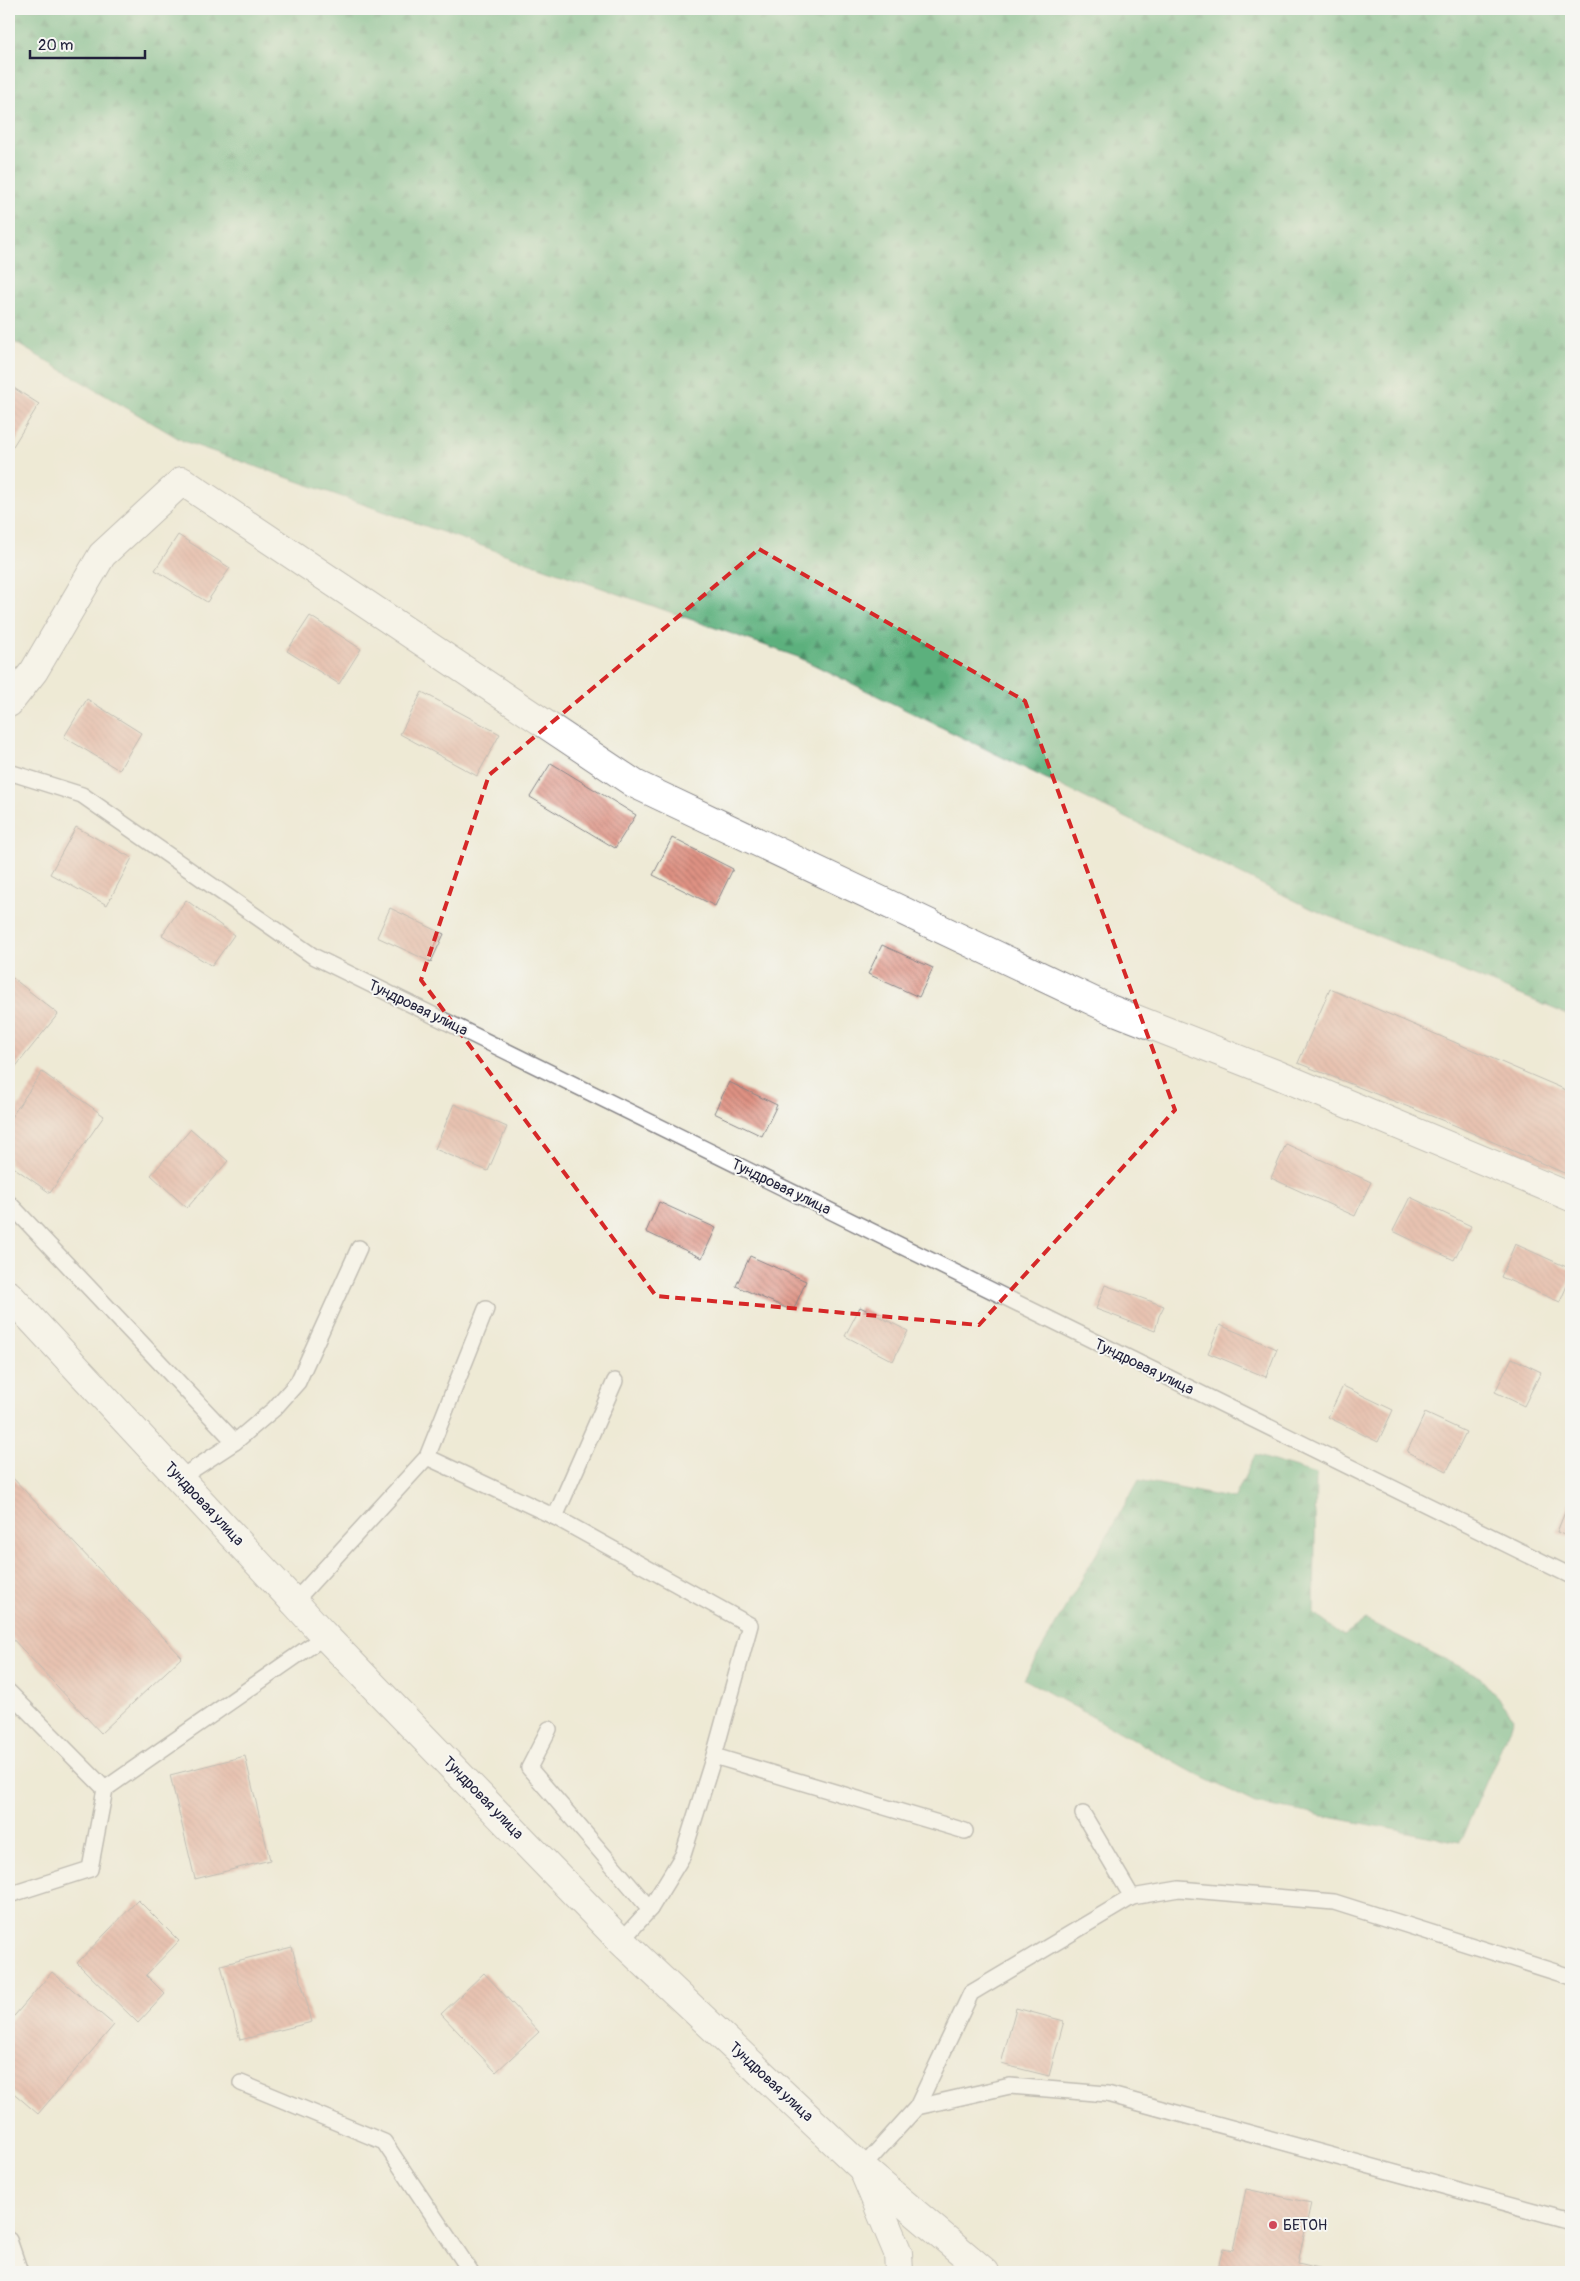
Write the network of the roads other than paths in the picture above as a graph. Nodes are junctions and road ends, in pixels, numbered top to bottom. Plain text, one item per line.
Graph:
1 (9, 703) edge
2 (9, 772) edge
3 (1571, 1197) edge
4 (9, 1202) edge
5 (359, 1248) dead end
6 (9, 1295) edge
7 (486, 1309) dead end
8 (615, 1381) dead end
9 (234, 1442) junction
10 (427, 1457) junction
11 (180, 1478) junction
12 (556, 1517) junction
13 (1571, 1576) edge
14 (294, 1602) junction
15 (325, 1636) junction
16 (9, 1692) edge
17 (549, 1729) dead end
18 (714, 1756) junction
19 (105, 1789) junction
20 (1083, 1814) dead end
21 (964, 1831) dead end
22 (9, 1895) edge
23 (1132, 1897) junction
24 (650, 1909) junction
25 (621, 1941) junction
26 (1571, 1978) edge
27 (241, 2083) dead end
28 (917, 2107) junction
29 (862, 2168) junction
30 (1571, 2221) edge
31 (9, 2240) edge
32 (20, 2272) edge
33 (471, 2272) edge
34 (899, 2272) edge
35 (985, 2272) edge

1 - 3 street
2 - 13 lane, Тундровая улица
4 - 9 lane
5 - 9 lane
6 - 11 street, Тундровая улица
7 - 10 lane
8 - 12 lane
9 - 11 lane
10 - 12 lane
10 - 14 lane
11 - 14 street, Тундровая улица
12 - 18 lane
14 - 15 street, Тундровая улица
15 - 19 lane
15 - 25 street, Тундровая улица
16 - 19 lane
17 - 24 lane
18 - 21 lane
18 - 24 lane
19 - 22 lane
20 - 23 lane
23 - 26 lane
23 - 28 lane
24 - 25 lane
25 - 29 street, Тундровая улица
27 - 33 lane
28 - 29 lane
28 - 30 lane
29 - 34 street
29 - 35 street, Тундровая улица
31 - 32 lane

